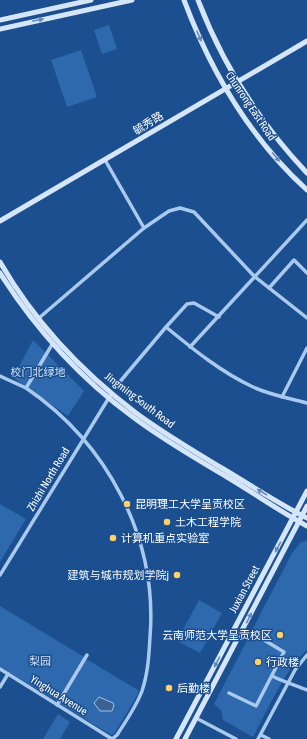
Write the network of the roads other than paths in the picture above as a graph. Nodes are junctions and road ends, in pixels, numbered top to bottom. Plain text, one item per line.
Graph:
1 (91, 0) edge
2 (132, 0) edge
3 (184, 0) edge
4 (198, 0) edge
5 (0, 20) edge
6 (0, 28) edge
7 (307, 41) edge
8 (237, 82) junction
9 (226, 89) junction
10 (105, 160) junction
11 (307, 173) edge
12 (307, 190) edge
13 (307, 220) edge
14 (0, 221) edge
15 (144, 228) junction
16 (0, 262) edge
17 (307, 272) edge
18 (0, 273) edge
19 (254, 276) junction
20 (269, 288) junction
21 (218, 317) junction
22 (39, 318) junction
23 (307, 318) edge
24 (166, 327) junction
25 (53, 343) junction
26 (190, 347) junction
27 (307, 348) edge
28 (0, 376) edge
29 (118, 384) dead end
30 (26, 388) junction
31 (111, 396) junction
32 (282, 397) junction
33 (307, 403) edge
34 (83, 439) junction
35 (307, 491) edge
36 (307, 506) edge
37 (296, 512) junction
38 (304, 517) edge
39 (293, 518) junction
40 (299, 521) junction
41 (307, 526) edge
42 (0, 575) edge
43 (258, 637) dead end
44 (87, 655) dead end
45 (307, 655) edge
46 (0, 669) edge
47 (8, 674) junction
48 (272, 676) junction
49 (288, 684) junction
50 (0, 687) edge
51 (307, 690) edge
52 (229, 693) dead end
53 (57, 705) junction
54 (196, 718) junction
55 (261, 734) junction
56 (176, 739) edge
57 (185, 739) edge
58 (236, 739) edge
59 (258, 739) edge
60 (270, 739) edge

1 - 5 main road
6 -> 2 main road
3 -> 9 main road, Chunrong East Road
4 - 8 main road, Chunrong East Road
7 - 8 main road, 毓秀路
8 - 9 main road, 毓秀路
8 - 11 main road, Chunrong East Road
9 - 10 main road, 毓秀路
9 -> 12 main road, Chunrong East Road
10 - 14 main road, 毓秀路
10 - 15 street
13 - 19 street
15 - 19 street
15 - 22 street
16 - 22 main road, Jingming South Road
17 - 20 street
18 - 25 main road, Jingming South Road
19 - 20 street
19 - 21 street
20 - 23 street
21 - 24 street
21 - 26 street
22 - 31 main road, Jingming South Road
24 - 26 street
24 - 29 street
25 - 30 street
25 - 31 main road, Jingming South Road
26 - 32 street
27 - 32 street
28 - 30 street
30 - 34 street
31 - 34 street, Zhizhi North Road
37 -> 31 main road, Jingming South Road
31 - 39 main road, Jingming South Road
32 - 33 street
34 - 42 street, Zhizhi North Road
34 - 53 street, Yinghua Avenue
35 - 37 main road, Juxian Street
36 - 38 main road, Juxian Street
37 - 38 main road, Jingming South Road
37 - 39 main road, Juxian Street
38 - 40 main road, Juxian Street
39 - 40 main road, Jingming South Road
39 -> 56 main road, Juxian Street
40 - 41 main road, Jingming South Road
54 -> 40 main road, Juxian Street
43 - 48 street
44 - 53 street
45 - 49 street
46 - 47 street, Yinghua Avenue
47 - 50 street
47 - 53 street, Yinghua Avenue
48 - 49 street
48 - 52 street
49 - 51 street
49 - 55 street
54 - 57 main road, Juxian Street
54 - 58 street
55 - 59 street
55 - 60 street

